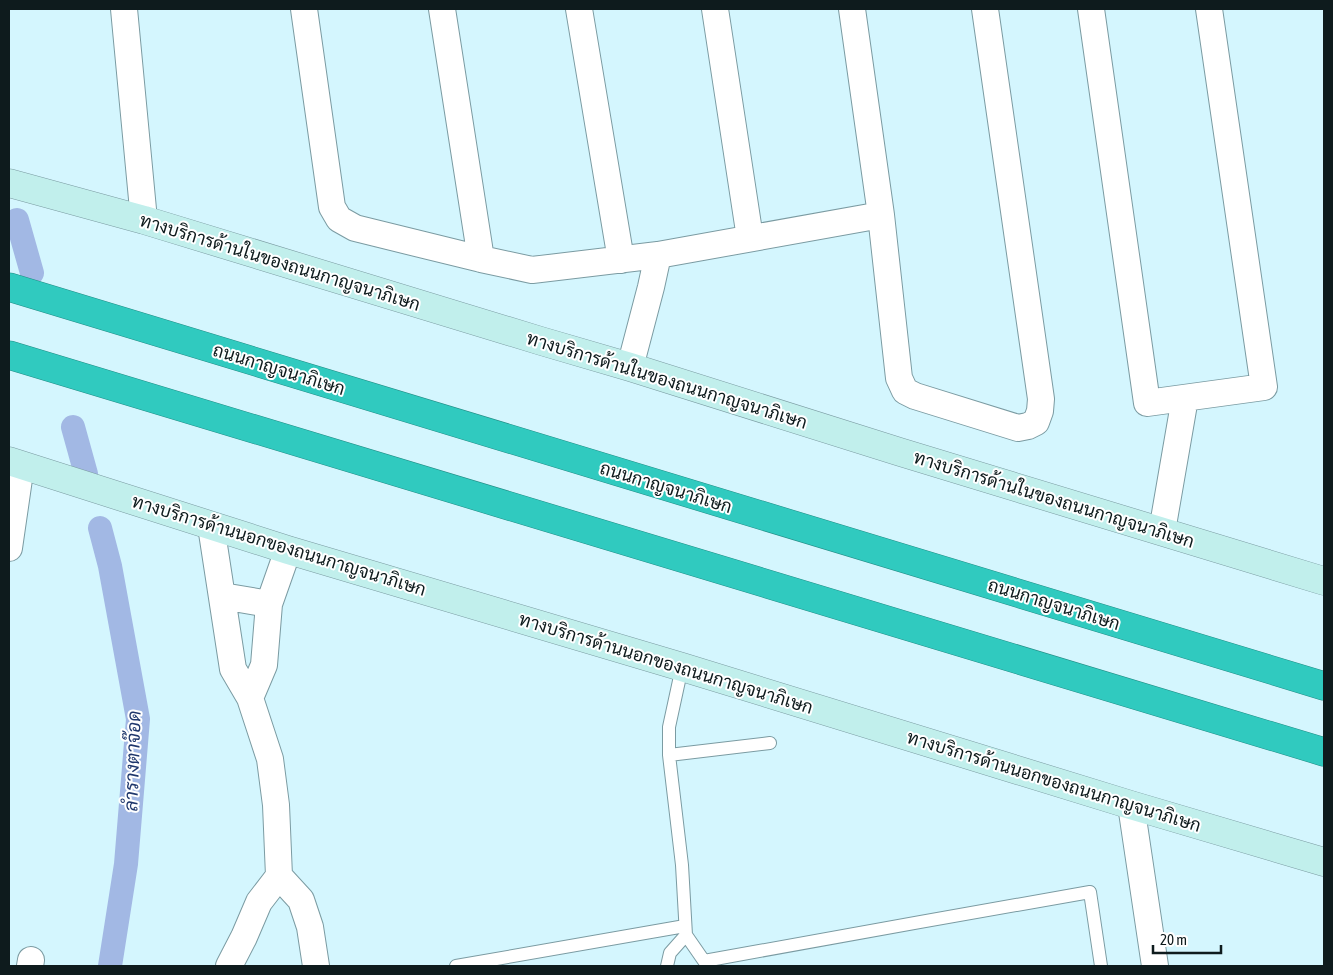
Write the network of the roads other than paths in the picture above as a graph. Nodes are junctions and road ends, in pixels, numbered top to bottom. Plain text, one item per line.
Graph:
1 (124, 9) edge
2 (304, 9) edge
3 (442, 9) edge
4 (579, 9) edge
5 (715, 9) edge
6 (852, 9) edge
7 (985, 9) edge
8 (1090, 9) edge
9 (1209, 9) edge
10 (9, 183) edge
11 (881, 215) junction
12 (144, 220) junction
13 (750, 238) junction
14 (658, 255) junction
15 (481, 260) junction
16 (621, 260) junction
17 (9, 287) edge
18 (9, 355) edge
19 (630, 367) junction
20 (1185, 398) junction
21 (15, 463) edge
22 (211, 526) junction
23 (1162, 531) junction
24 (9, 548) edge
25 (288, 550) junction
26 (1324, 580) edge
27 (222, 596) junction
28 (270, 604) junction
29 (682, 667) junction
30 (1324, 686) edge
31 (250, 698) junction
32 (770, 743) dead end
33 (1324, 752) edge
34 (669, 755) junction
35 (1131, 805) junction
36 (1324, 862) edge
37 (279, 876) junction
38 (685, 931) junction
39 (706, 963) edge
40 (229, 966) edge
41 (316, 966) edge
42 (456, 966) edge
43 (667, 966) edge
44 (1101, 966) edge
45 (1155, 966) edge

1 - 12 street
2 - 15 street
3 - 15 street
4 - 16 street
5 - 13 street
6 - 11 street
7 - 11 street
8 - 20 street
9 - 20 street
10 - 12 main road, ทางบริการด้านในของถนนกาญจนาภิเษก
11 - 13 street
12 - 19 main road, ทางบริการด้านในของถนนกาญจนาภิเษก
13 - 14 street
14 - 16 street
14 - 19 street
15 - 16 street
17 - 30 highway, ถนนกาญจนาภิเษก
18 - 33 highway
19 - 23 main road, ทางบริการด้านในของถนนกาญจนาภิเษก
20 - 23 street
21 - 22 main road, ทางบริการด้านนอกของถนนกาญจนาภิเษก
21 - 24 street
22 - 25 main road, ทางบริการด้านนอกของถนนกาญจนาภิเษก
22 - 27 street
23 - 26 main road, ทางบริการด้านในของถนนกาญจนาภิเษก
25 - 28 street
25 - 29 main road, ทางบริการด้านนอกของถนนกาญจนาภิเษก
27 - 28 street
27 - 31 street
28 - 31 street
29 - 34 lane
29 - 35 main road, ทางบริการด้านนอกของถนนกาญจนาภิเษก
31 - 37 street
32 - 34 lane
34 - 38 lane
35 - 36 main road, ทางบริการด้านนอกของถนนกาญจนาภิเษก
35 - 45 street
37 - 40 street
37 - 41 street
38 - 39 lane
38 - 42 lane
38 - 43 lane
39 - 44 lane

